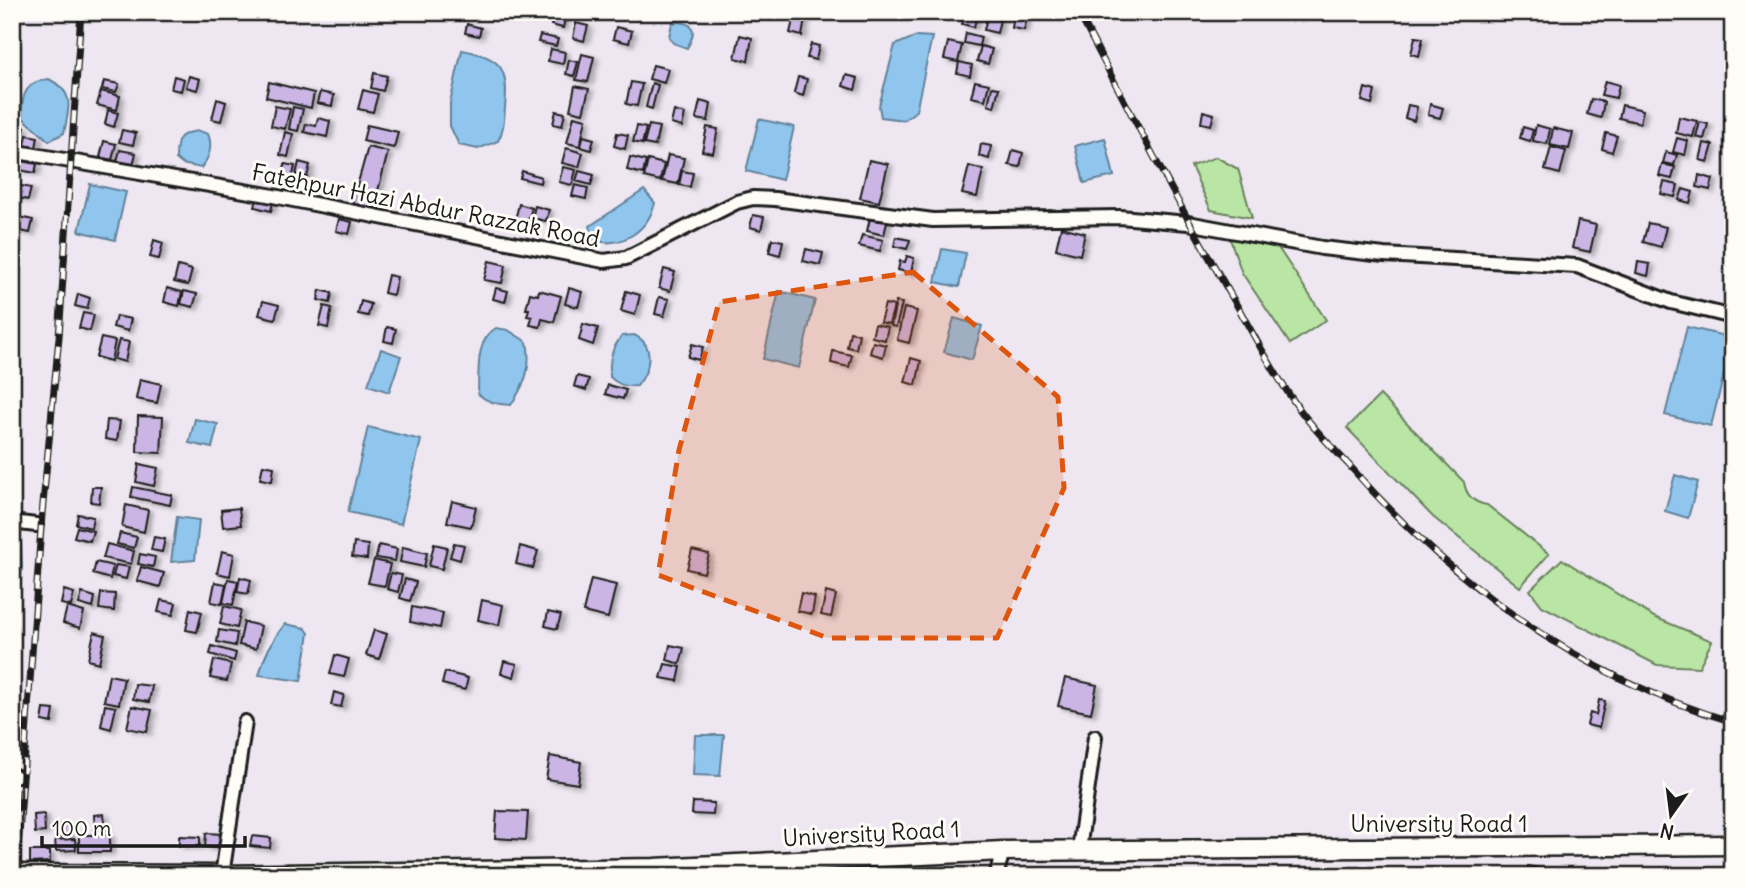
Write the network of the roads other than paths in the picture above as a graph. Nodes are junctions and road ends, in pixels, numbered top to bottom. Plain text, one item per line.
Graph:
1 (12, 151) edge
2 (1733, 317) edge
3 (12, 522) edge
4 (36, 525) dead end
5 (245, 722) dead end
6 (1095, 737) dead end
7 (1733, 845) edge
8 (1079, 850) junction
9 (1003, 851) junction
10 (12, 874) edge
11 (222, 875) edge
12 (996, 876) edge

1 - 2 street, Fatehpur Hazi Abdur Razzak Road
3 - 4 street
5 - 11 street
6 - 8 street
7 - 8 main road, University Road 1
8 - 9 main road, University Road 1
9 - 11 main road, University Road 1
9 - 12 street
10 - 11 main road, University Road 1

